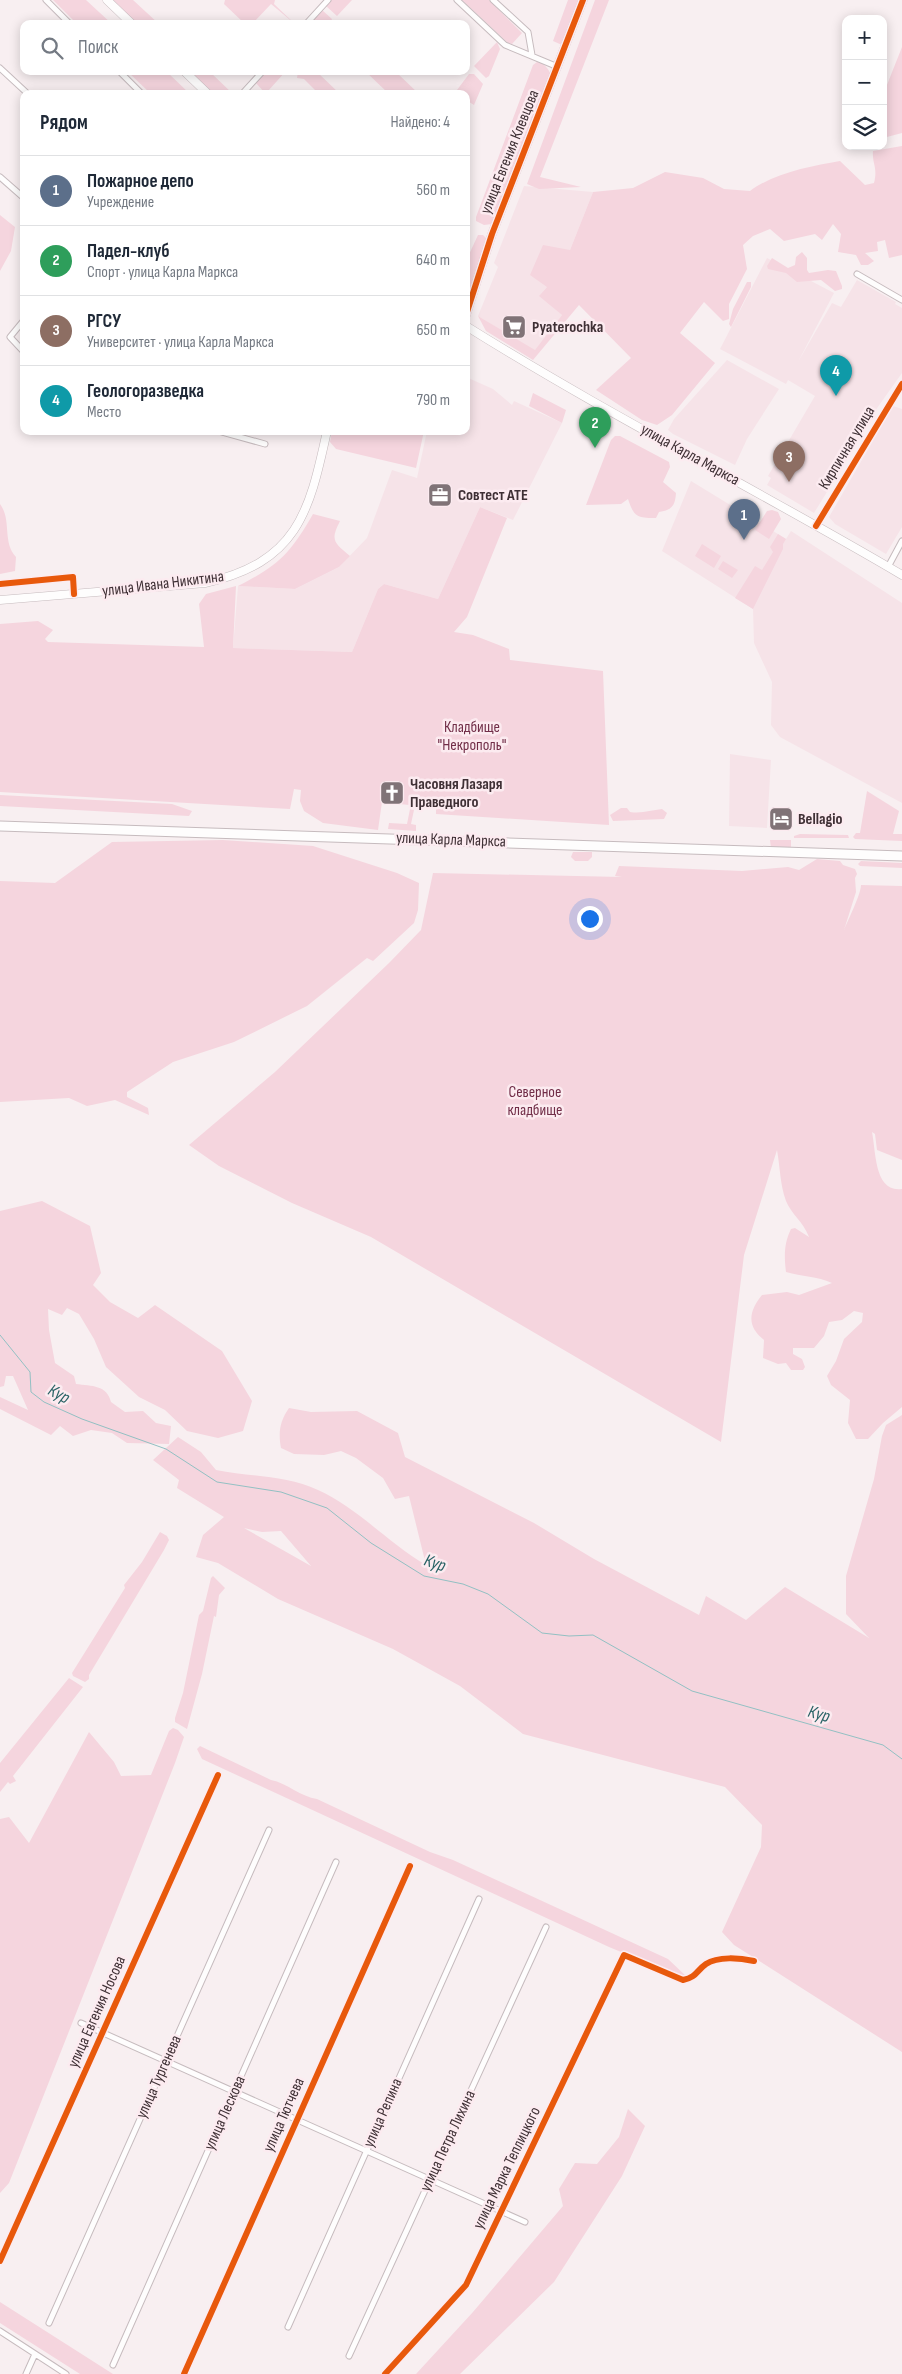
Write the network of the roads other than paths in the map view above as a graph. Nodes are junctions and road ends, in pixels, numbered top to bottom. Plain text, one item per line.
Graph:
1 (46, 0) edge
2 (107, 0) edge
3 (328, 0) edge
4 (457, 0) edge
5 (494, 0) edge
6 (583, 0) edge
7 (66, 20) edge
8 (128, 20) edge
9 (310, 20) edge
10 (532, 55) junction
11 (559, 67) junction
12 (0, 68) edge
13 (123, 75) edge
14 (188, 75) edge
15 (259, 75) edge
16 (24, 90) edge
17 (138, 90) edge
18 (204, 90) edge
19 (245, 90) edge
20 (0, 177) edge
21 (20, 194) edge
22 (857, 274) dead end
23 (902, 300) edge
24 (470, 303) edge
25 (20, 325) edge
26 (470, 329) edge
27 (20, 348) edge
28 (902, 384) edge
29 (232, 435) edge
30 (326, 435) edge
31 (265, 444) dead end
32 (816, 526) junction
33 (902, 541) edge
34 (888, 567) junction
35 (902, 575) edge
36 (0, 584) edge
37 (74, 594) junction
38 (0, 600) edge
39 (0, 826) edge
40 (902, 856) edge
41 (218, 1774) dead end
42 (269, 1830) dead end
43 (336, 1862) dead end
44 (410, 1866) dead end
45 (479, 1900) dead end
46 (546, 1927) dead end
47 (754, 1961) dead end
48 (81, 2023) dead end
49 (102, 2032) junction
50 (166, 2061) junction
51 (234, 2092) junction
52 (297, 2120) junction
53 (366, 2151) junction
54 (430, 2180) junction
55 (501, 2212) junction
56 (525, 2222) dead end
57 (0, 2261) edge
58 (49, 2323) dead end
59 (288, 2327) dead end
60 (0, 2331) edge
61 (35, 2354) junction
62 (349, 2356) dead end
63 (113, 2365) dead end
64 (26, 2374) edge
65 (66, 2374) edge
66 (184, 2374) edge
67 (385, 2374) edge

1 - 7 street
2 - 8 main road
3 - 9 street
4 - 10 street
5 - 10 street
6 - 11 main road, улица Евгения Клевцова
10 - 11 street
11 - 24 main road, улица Евгения Клевцова
12 - 16 street
13 - 17 street
14 - 18 main road
15 - 19 street
20 - 21 street
22 - 23 street
25 - 27 street
26 - 32 main road, улица Карла Маркса
28 - 32 street, Кирпичная улица
29 - 31 street
30 - 37 main road, улица Ивана Никитина
32 - 34 main road, улица Карла Маркса
33 - 34 street
34 - 35 main road, улица Карла Маркса
36 - 37 street
37 - 38 main road, улица Ивана Никитина
39 - 40 main road, улица Карла Маркса
41 - 49 street, улица Евгения Носова
42 - 50 street, улица Тургенева
43 - 51 street, улица Лескова
44 - 52 street, улица Тютчева
45 - 53 street, улица Репина
46 - 54 street, улица Петра Лихина
47 - 55 street, улица Марка Теплицкого
48 - 49 street
49 - 50 street
49 - 57 street, улица Евгения Носова
50 - 51 street
50 - 58 street, улица Тургенева
51 - 52 street
51 - 63 street, улица Лескова
52 - 53 street
52 - 66 street, улица Тютчева
53 - 54 street
53 - 59 street, улица Репина
54 - 55 street
54 - 62 street, улица Петра Лихина
55 - 56 street
55 - 67 street, улица Марка Теплицкого
60 - 61 street
61 - 64 street
61 - 65 street

